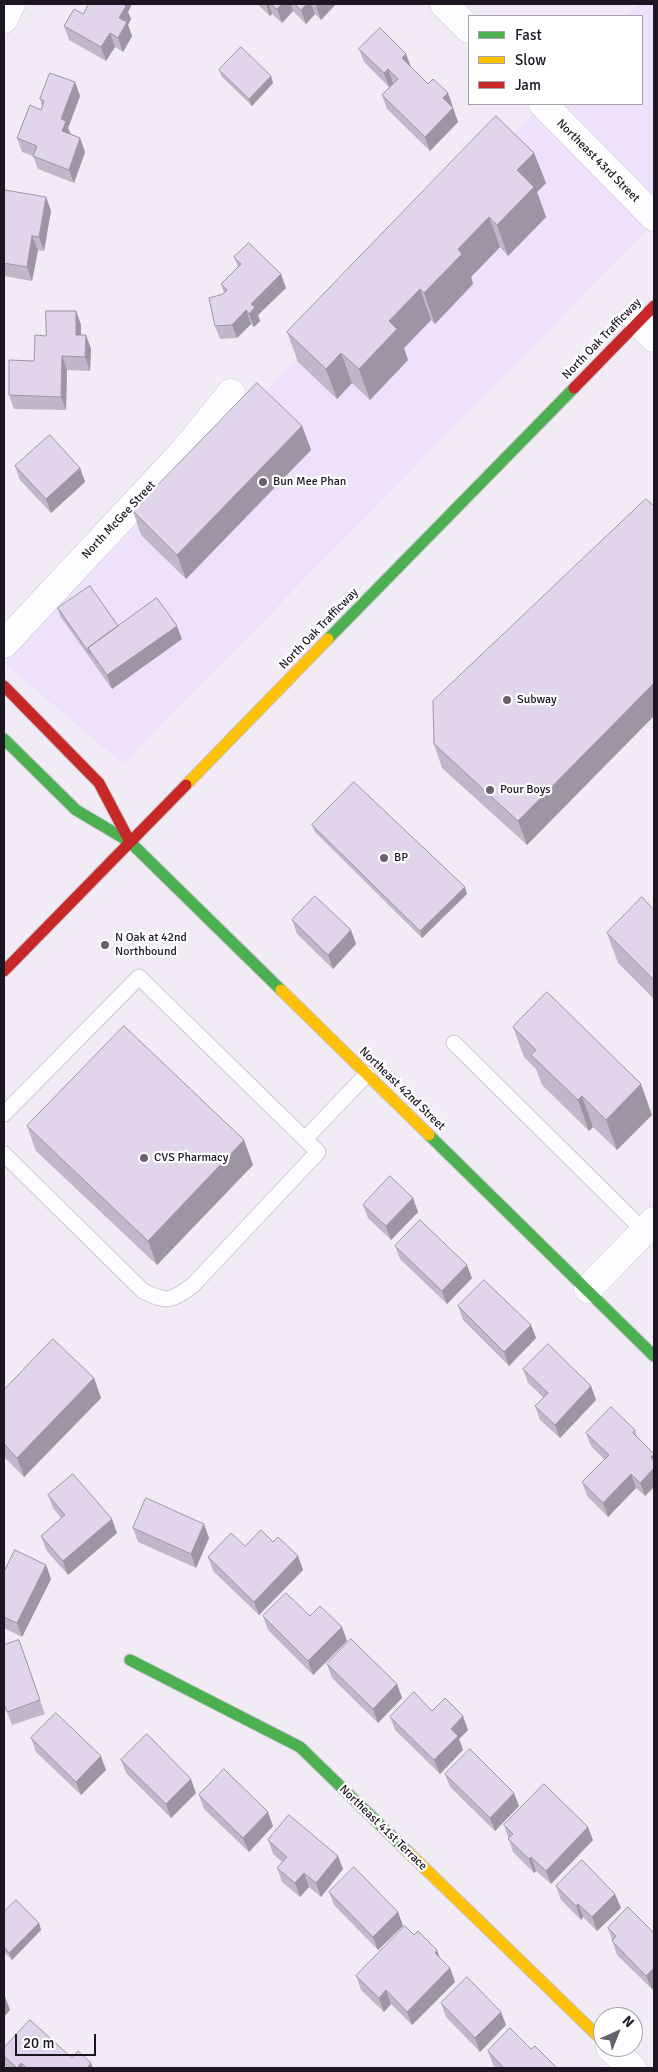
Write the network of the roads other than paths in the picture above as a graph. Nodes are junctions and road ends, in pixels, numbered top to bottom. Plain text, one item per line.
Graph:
1 (11, 4) edge
2 (444, 4) edge
3 (4, 18) edge
4 (468, 28) edge
5 (544, 105) edge
6 (654, 217) edge
7 (649, 322) edge
8 (232, 393) dead end
9 (4, 644) edge
10 (4, 686) edge
11 (4, 739) edge
12 (130, 842) junction
13 (4, 971) edge
14 (454, 1043) dead end
15 (367, 1074) junction
16 (4, 1114) edge
17 (304, 1139) junction
18 (4, 1154) edge
19 (649, 1226) edge
20 (588, 1290) junction
21 (654, 1356) edge
22 (130, 1660) dead end
23 (593, 2030) edge
24 (620, 2057) edge
25 (632, 2068) edge

1 - 3 street
2 - 4 street
5 - 6 street, Northeast 43rd Street
7 - 12 main road, North Oak Trafficway
8 - 9 street, North McGee Street
10 - 12 main road
11 - 12 main road
12 - 13 main road, North Oak Trafficway
12 - 15 main road, Northeast 42nd Street
14 - 19 lane
15 - 17 lane
15 - 20 main road, Northeast 42nd Street
16 - 17 lane
17 - 18 lane
19 - 20 street
20 - 21 main road, Northeast 42nd Street
22 - 23 main road, Northeast 41st Terrace
24 - 25 street

